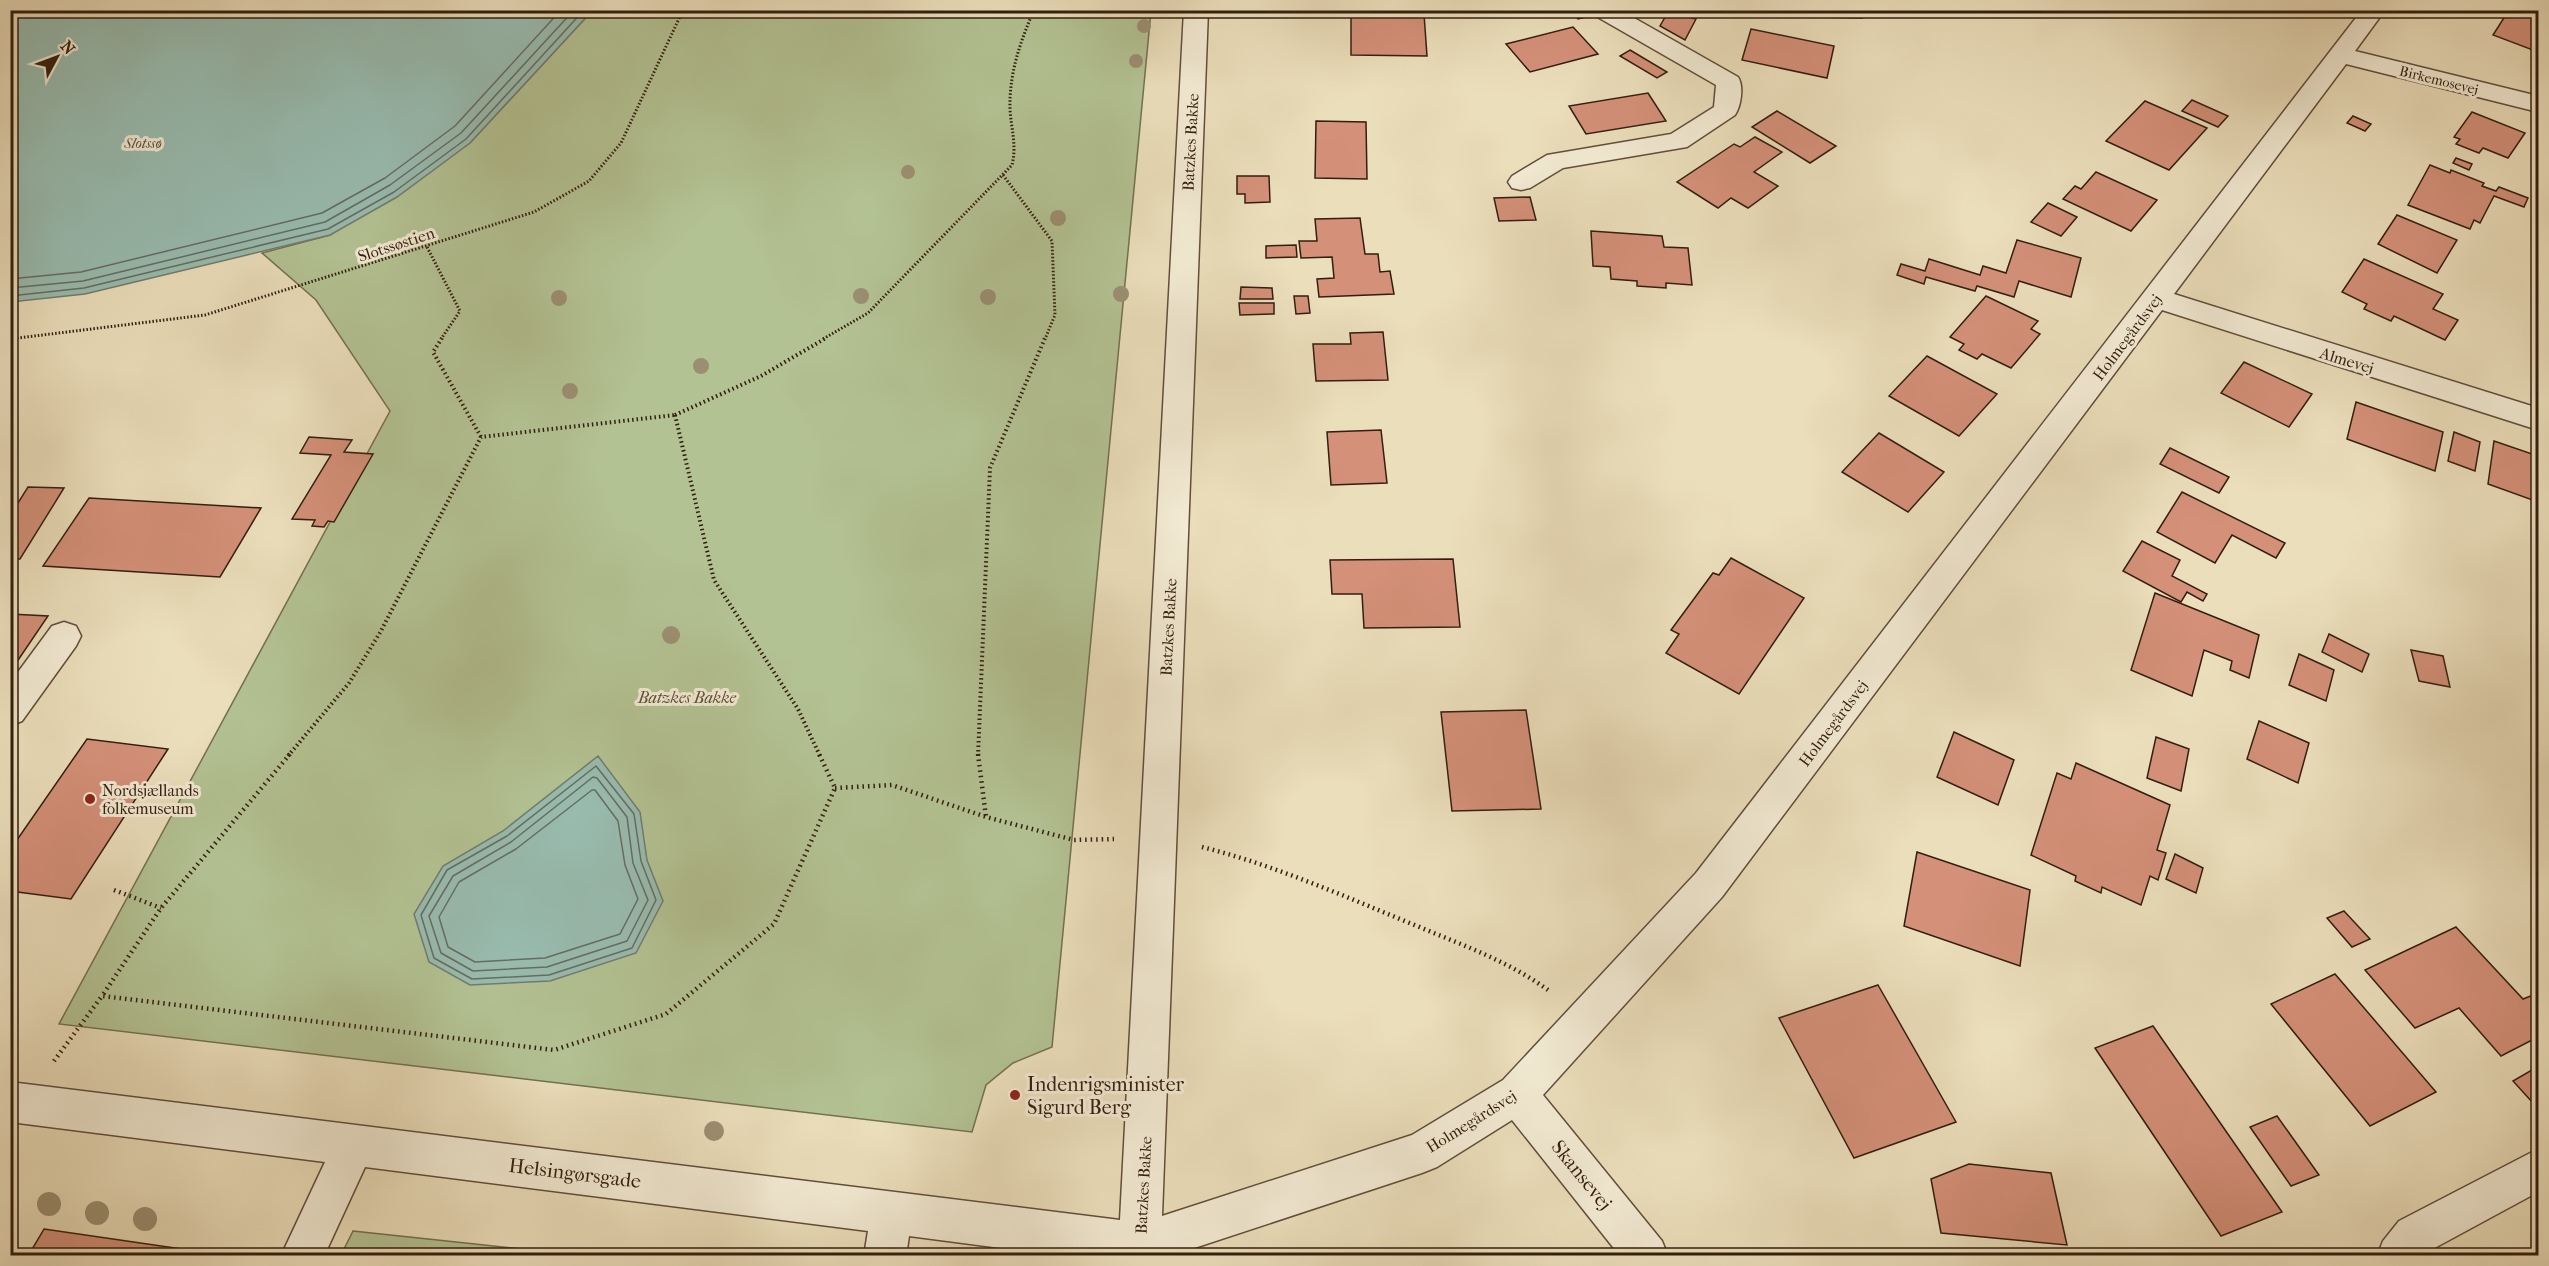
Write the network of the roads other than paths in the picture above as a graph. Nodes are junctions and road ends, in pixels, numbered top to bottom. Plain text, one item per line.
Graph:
1 (1196, 10) edge
2 (1602, 10) edge
3 (2374, 10) edge
4 (2340, 55) junction
5 (2538, 104) edge
6 (1521, 182) dead end
7 (2156, 298) junction
8 (2538, 419) edge
9 (64, 636) dead end
10 (10, 711) edge
11 (1517, 1094) junction
12 (16, 1103) edge
13 (354, 1146) junction
14 (2538, 1170) edge
15 (892, 1213) junction
16 (1139, 1250) edge
17 (302, 1256) edge
18 (885, 1256) edge
19 (1647, 1256) edge
20 (2398, 1256) edge

1 - 16 street, Batzkes Bakke
2 - 6 street
3 - 4 street, Holmegårdsvej
4 - 5 street, Birkemosevej
4 - 7 street, Holmegårdsvej
7 - 8 street, Almevej
7 - 11 street, Holmegårdsvej
9 - 10 street
11 - 16 street, Holmegårdsvej
11 - 19 street, Skansevej
12 - 13 street, Helsingørsgade
13 - 15 street, Helsingørsgade
13 - 17 street
14 - 20 street
15 - 16 street, Helsingørsgade
15 - 18 street

